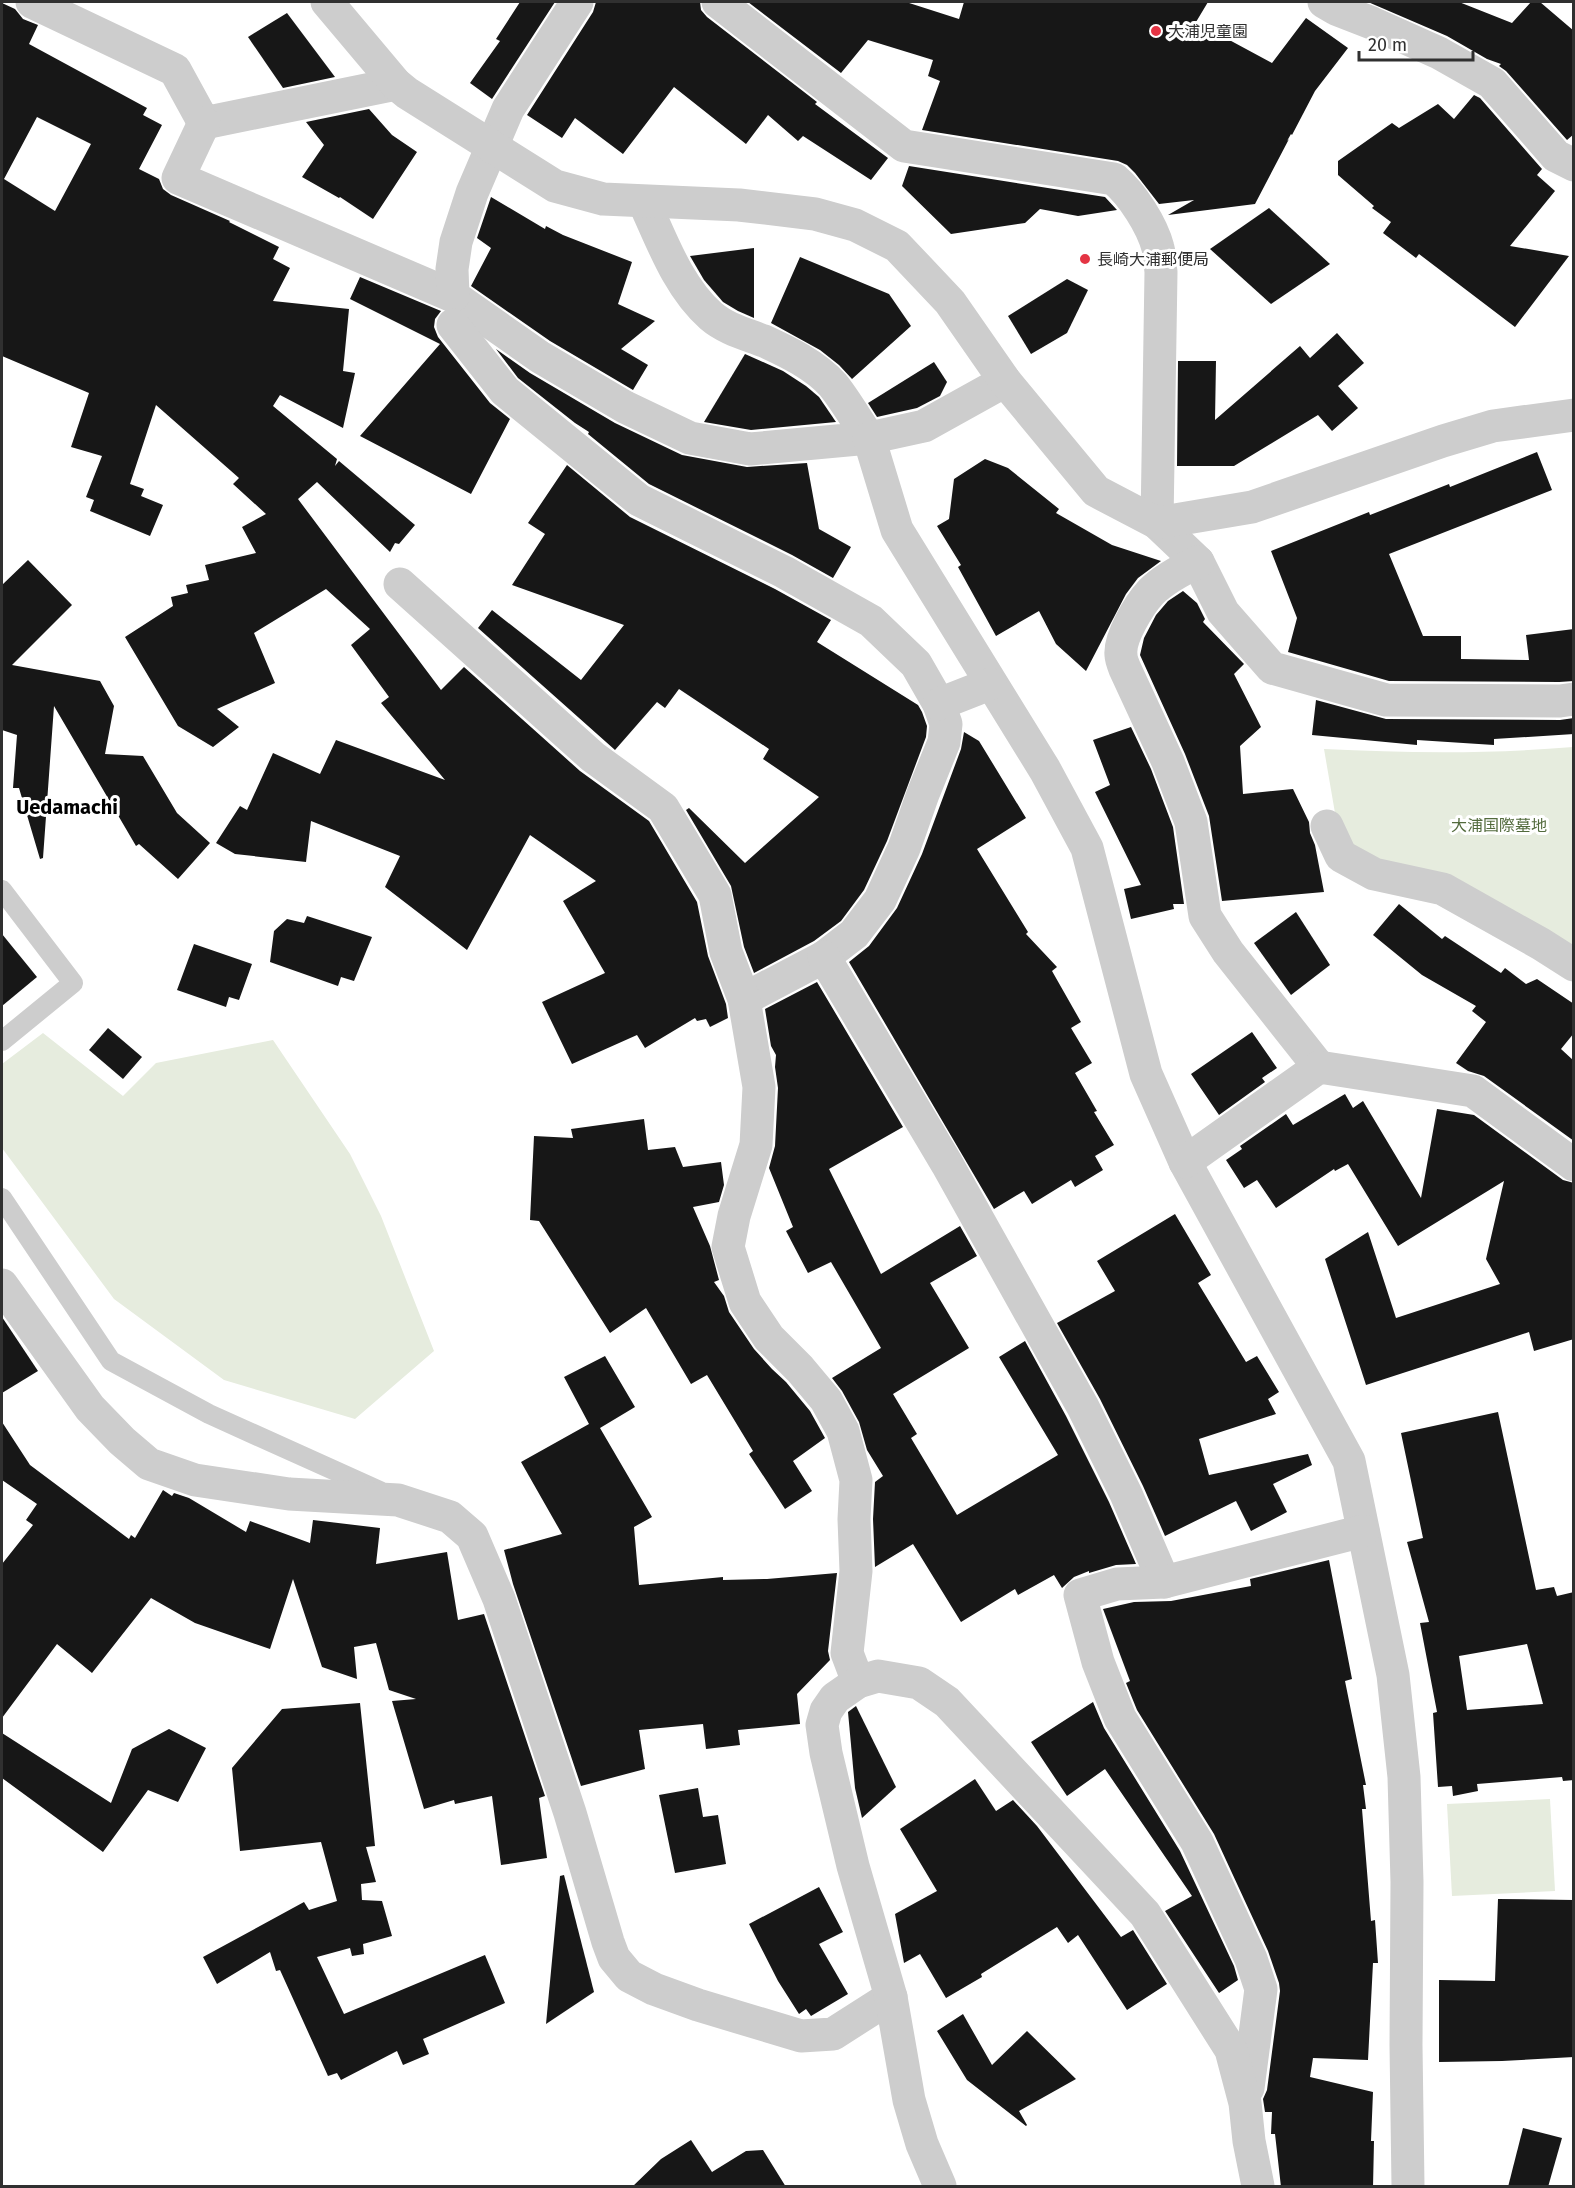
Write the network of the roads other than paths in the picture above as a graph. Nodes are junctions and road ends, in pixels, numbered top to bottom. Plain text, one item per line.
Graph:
1 (327, 2) edge
2 (577, 2) edge
3 (718, 2) edge
4 (1324, 2) edge
5 (49, 5) edge
6 (396, 84) junction
7 (204, 123) junction
8 (492, 148) junction
9 (1574, 165) edge
10 (644, 202) junction
11 (453, 310) junction
12 (1005, 381) junction
13 (1574, 415) edge
14 (869, 438) junction
15 (1157, 523) junction
16 (1198, 562) junction
17 (400, 584) dead end
18 (990, 684) junction
19 (1574, 699) edge
20 (939, 704) junction
21 (1327, 826) dead end
22 (2, 890) edge
23 (824, 957) junction
24 (1574, 965) edge
25 (744, 999) junction
26 (2, 1041) edge
27 (1319, 1067) junction
28 (1185, 1162) junction
29 (1574, 1165) edge
30 (2, 1198) edge
31 (2, 1285) edge
32 (398, 1500) junction
33 (1363, 1531) junction
34 (1164, 1582) junction
35 (858, 1682) junction
36 (891, 1997) junction
37 (1245, 2103) junction
38 (940, 2187) edge
39 (1258, 2187) edge
40 (1408, 2187) edge

1 - 6 street
2 - 8 street
3 - 15 street
4 - 9 street
5 - 7 street
6 - 7 street
6 - 8 street
7 - 11 street
8 - 10 street
8 - 11 street
10 - 12 street
10 - 14 street
11 - 14 street
11 - 20 street
12 - 14 street
12 - 15 street
13 - 15 street
14 - 18 street
15 - 16 street
16 - 19 street
16 - 27 street
17 - 25 street
18 - 20 street
18 - 28 street
20 - 23 street
21 - 24 street
22 - 26 lane
23 - 25 street
23 - 34 street
25 - 35 street
27 - 28 street
27 - 29 street
28 - 33 street
30 - 32 lane
31 - 32 street
32 - 36 street
33 - 34 street
33 - 40 street
34 - 37 street
35 - 36 street
35 - 37 street
36 - 38 street
37 - 39 street

